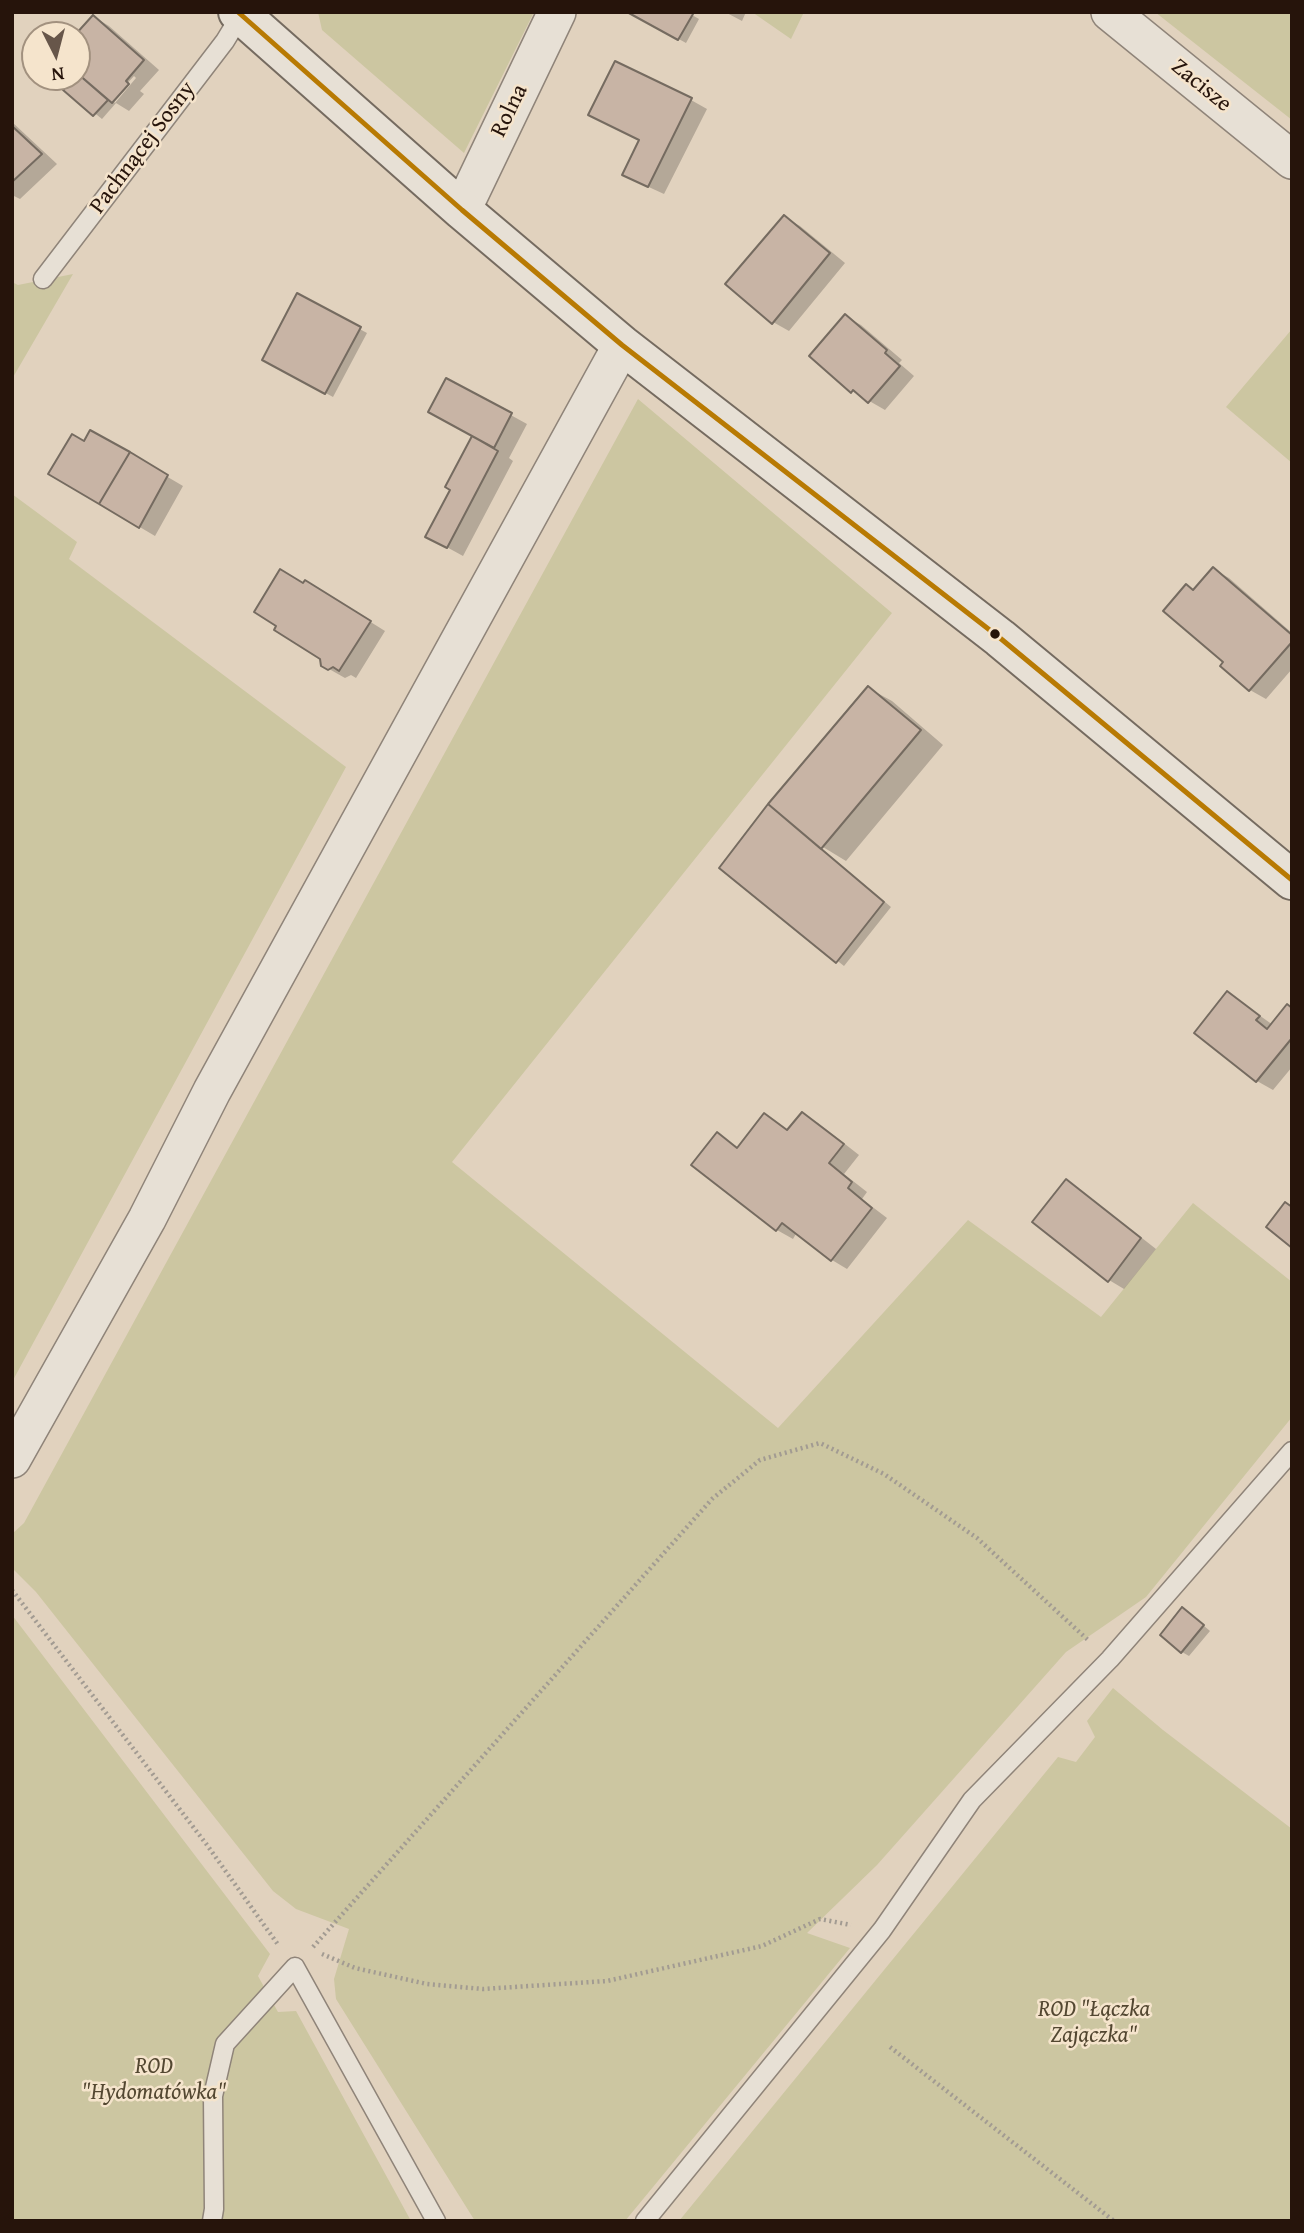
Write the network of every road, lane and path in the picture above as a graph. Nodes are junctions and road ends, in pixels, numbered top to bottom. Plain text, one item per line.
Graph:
1 (557, 12) edge
2 (1110, 12) edge
3 (241, 13) edge
4 (1292, 160) edge
5 (462, 209) junction
6 (43, 279) dead end
7 (622, 345) junction
8 (1292, 880) edge
9 (1292, 1451) edge
10 (12, 1459) edge
11 (12, 1590) edge
12 (1110, 1659) junction
13 (882, 1930) junction
14 (295, 1967) junction
15 (890, 2047) dead end
16 (212, 2221) edge
17 (436, 2221) edge
18 (645, 2221) edge
19 (1114, 2221) edge

1 - 5 street, Rolna
2 - 4 street, Zacisze
3 - 5 street
3 - 6 lane, Pachnącej Sosny
5 - 7 street
7 - 8 street
7 - 10 street
9 - 12 lane
11 - 14 path
12 - 13 lane
12 - 13 path
13 - 18 lane
14 - 16 lane
14 - 17 lane
15 - 19 path

